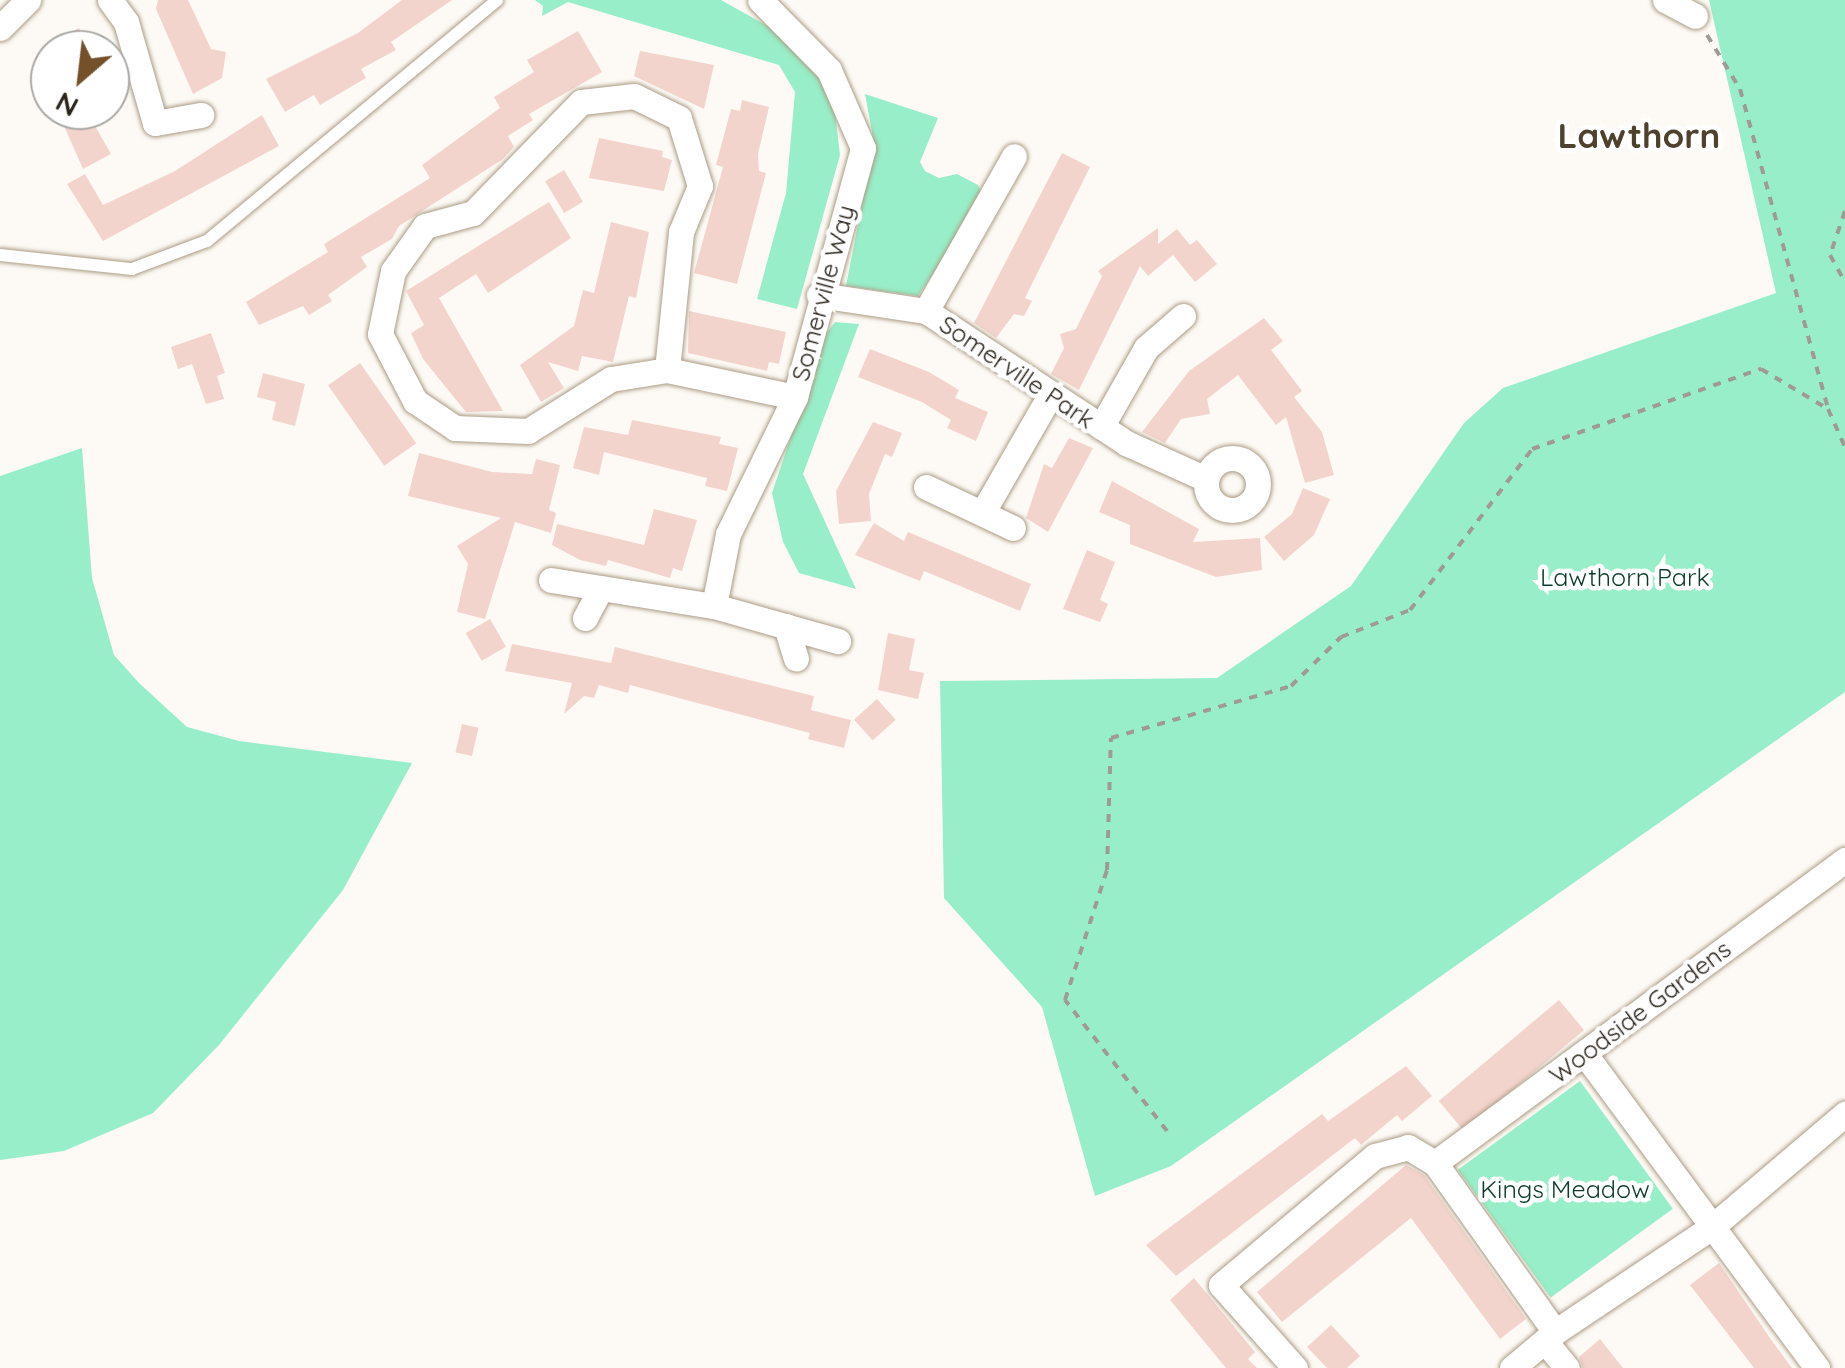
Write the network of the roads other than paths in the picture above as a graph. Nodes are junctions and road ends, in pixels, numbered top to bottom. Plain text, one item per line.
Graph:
1 (28, 0) edge
2 (110, 0) edge
3 (497, 0) edge
4 (760, 0) edge
5 (1665, 0) edge
6 (1696, 16) road end
7 (0, 28) edge
8 (201, 114) dead end
9 (1014, 156) dead end
10 (0, 255) edge
11 (818, 295) junction
12 (926, 311) junction
13 (1183, 316) dead end
14 (667, 370) junction
15 (1050, 395) junction
16 (795, 397) junction
17 (1101, 427) junction
18 (1206, 479) dead end
19 (926, 487) dead end
20 (984, 510) junction
21 (1014, 528) dead end
22 (551, 580) dead end
23 (601, 588) junction
24 (714, 606) junction
25 (585, 618) dead end
26 (786, 626) junction
27 (838, 641) dead end
28 (796, 659) dead end
29 (1845, 860) edge
30 (1584, 1053) junction
31 (1845, 1114) edge
32 (1435, 1164) junction
33 (1712, 1227) junction
34 (1550, 1336) junction
35 (1295, 1368) edge
36 (1512, 1368) edge
37 (1567, 1368) edge
38 (1818, 1368) edge

1 - 7 street
2 - 8 street
3 - 10 lane
4 - 11 street, Somerville Way
5 - 6 street
9 - 12 street
11 - 12 street, Somerville Park
11 - 16 street, Somerville Way
12 - 15 street, Somerville Park
13 - 17 street
14 - 14 street
14 - 16 street
15 - 17 street, Somerville Park
15 - 20 street
16 - 24 street, Somerville Way
17 - 18 street, Somerville Park
19 - 20 street
20 - 21 street
22 - 23 street
23 - 24 street
23 - 25 street
24 - 26 street
26 - 27 street
26 - 28 street
29 - 30 street, Woodside Gardens
30 - 32 street, Woodside Gardens
30 - 33 street
31 - 33 street
32 - 34 street
32 - 35 street
33 - 34 street
33 - 38 street
34 - 36 street
34 - 37 street

